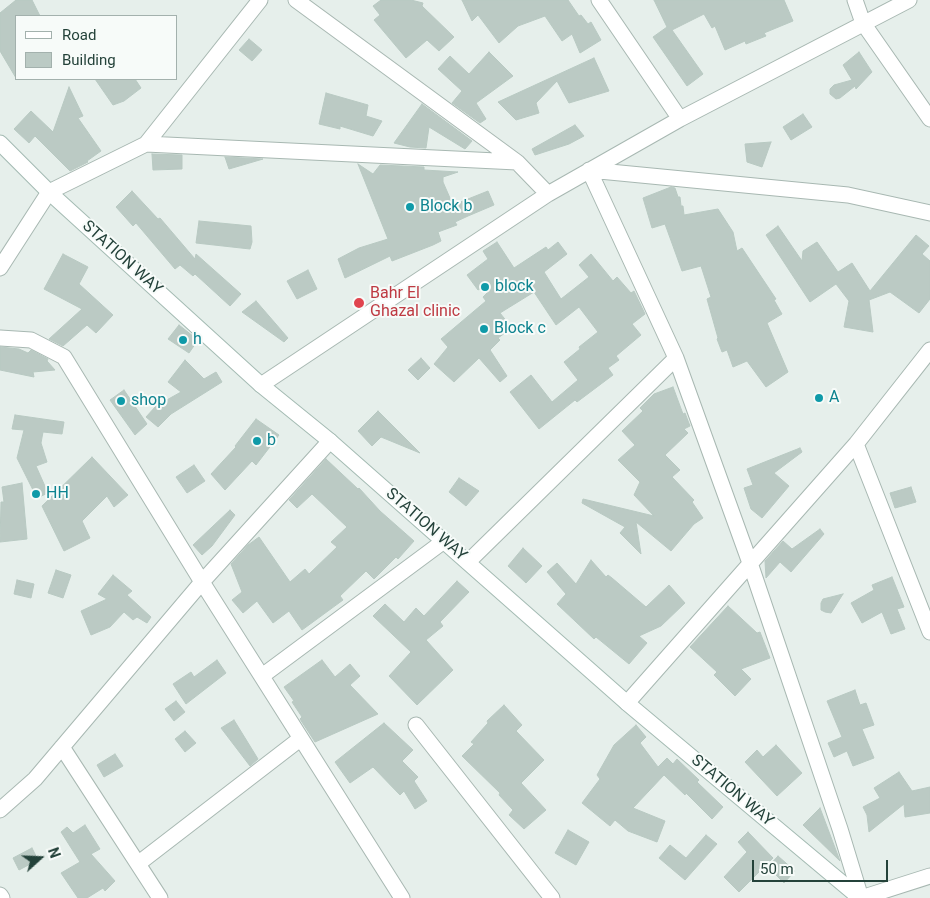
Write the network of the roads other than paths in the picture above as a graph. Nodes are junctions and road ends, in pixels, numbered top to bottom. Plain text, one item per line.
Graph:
1 (260, 0) edge
2 (296, 0) edge
3 (599, 0) edge
4 (855, 0) edge
5 (909, 0) edge
6 (863, 23) junction
7 (680, 119) junction
8 (930, 119) edge
9 (0, 143) edge
10 (146, 144) junction
11 (517, 162) junction
12 (589, 170) junction
13 (49, 192) junction
14 (548, 194) junction
15 (930, 213) edge
16 (0, 268) edge
17 (0, 338) edge
18 (930, 350) edge
19 (676, 358) junction
20 (261, 384) junction
21 (330, 441) junction
22 (856, 444) junction
23 (444, 541) junction
24 (468, 562) junction
25 (750, 563) junction
26 (202, 582) junction
27 (930, 632) edge
28 (262, 676) junction
29 (627, 704) junction
30 (416, 725) dead end
31 (300, 739) junction
32 (62, 747) junction
33 (0, 810) edge
34 (139, 863) junction
35 (930, 876) edge
36 (160, 898) edge
37 (402, 898) edge
38 (552, 898) edge
39 (861, 898) edge

1 - 10 street
2 - 11 street
3 - 7 street
4 - 6 street
5 - 6 street
6 - 7 street
6 - 8 street
7 - 12 street
9 - 13 street, STATION WAY
10 - 11 street
10 - 13 street
11 - 14 street
12 - 14 street
12 - 15 street
12 - 19 street
13 - 16 street
13 - 20 street, STATION WAY
14 - 20 street
17 - 26 street
18 - 22 street
19 - 24 street
19 - 25 street
20 - 21 street, STATION WAY
21 - 23 street, STATION WAY
21 - 26 street
22 - 25 street
22 - 27 street
23 - 24 street, STATION WAY
23 - 28 street
24 - 29 street, STATION WAY
25 - 29 street
25 - 39 street
26 - 28 street
26 - 32 street
28 - 31 street
29 - 39 street, STATION WAY
30 - 38 street
31 - 34 street
31 - 37 street
32 - 33 street
32 - 34 street
34 - 36 street
35 - 39 street

